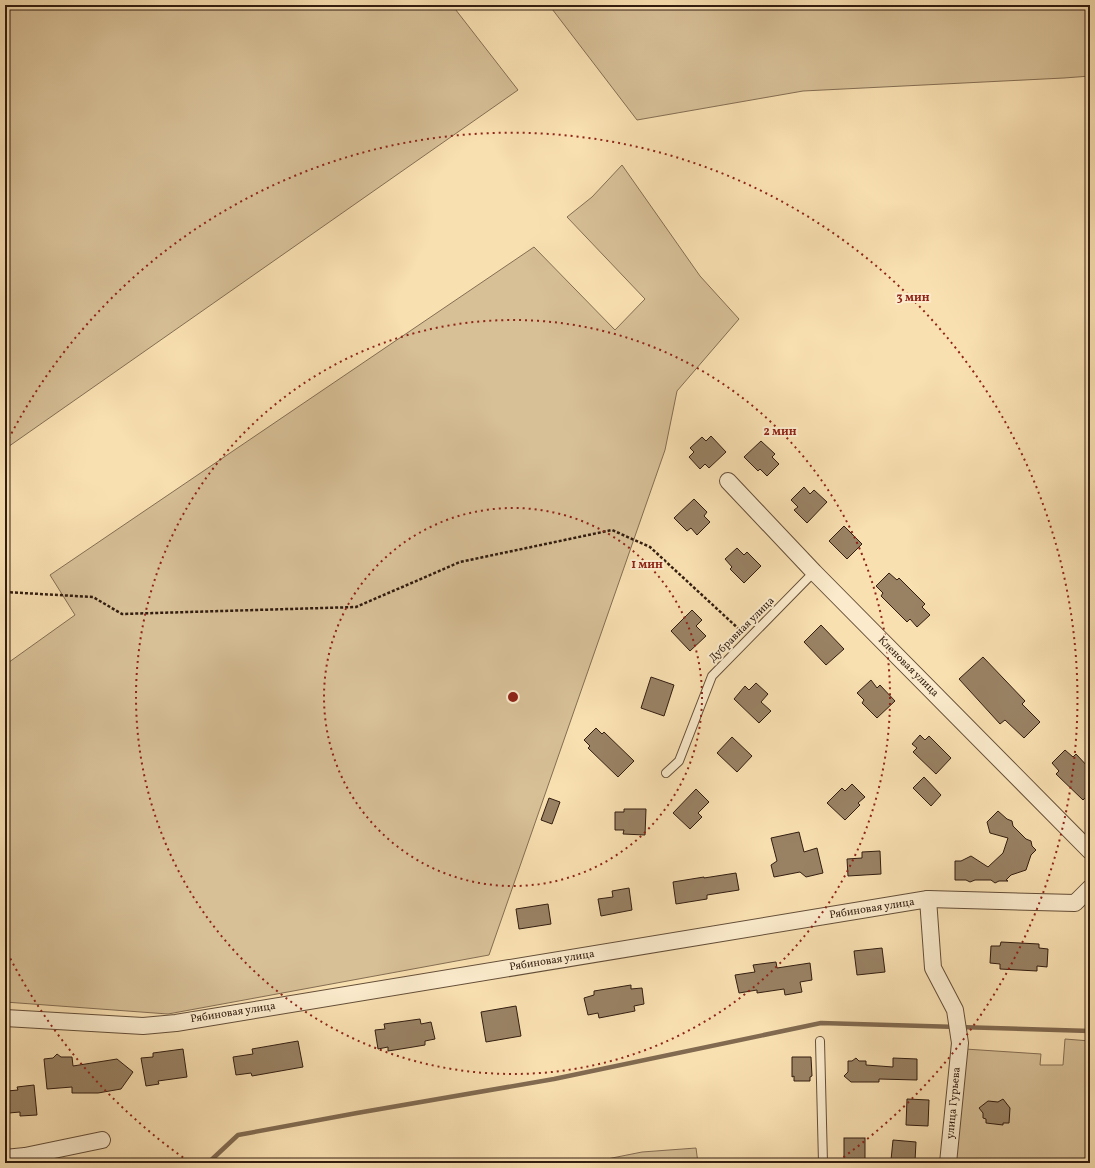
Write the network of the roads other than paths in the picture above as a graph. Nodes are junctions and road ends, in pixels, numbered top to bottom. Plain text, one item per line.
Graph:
1 (728, 481) dead end
2 (814, 572) junction
3 (666, 773) dead end
4 (1090, 851) edge
5 (1090, 888) edge
6 (928, 899) junction
7 (5, 1018) edge
8 (820, 1041) dead end
9 (960, 1043) joint
10 (102, 1140) dead end
11 (5, 1158) edge
12 (823, 1163) edge
13 (948, 1163) edge

1 - 2 street, Кленовая улица
2 - 3 lane, Дубравная улица
2 - 4 street, Кленовая улица
5 - 6 street, Рябиновая улица
6 - 7 street, Рябиновая улица
6 - 9 street, Рябиновая улица
8 - 12 lane
9 - 13 street, улица Гурьева
10 - 11 street

